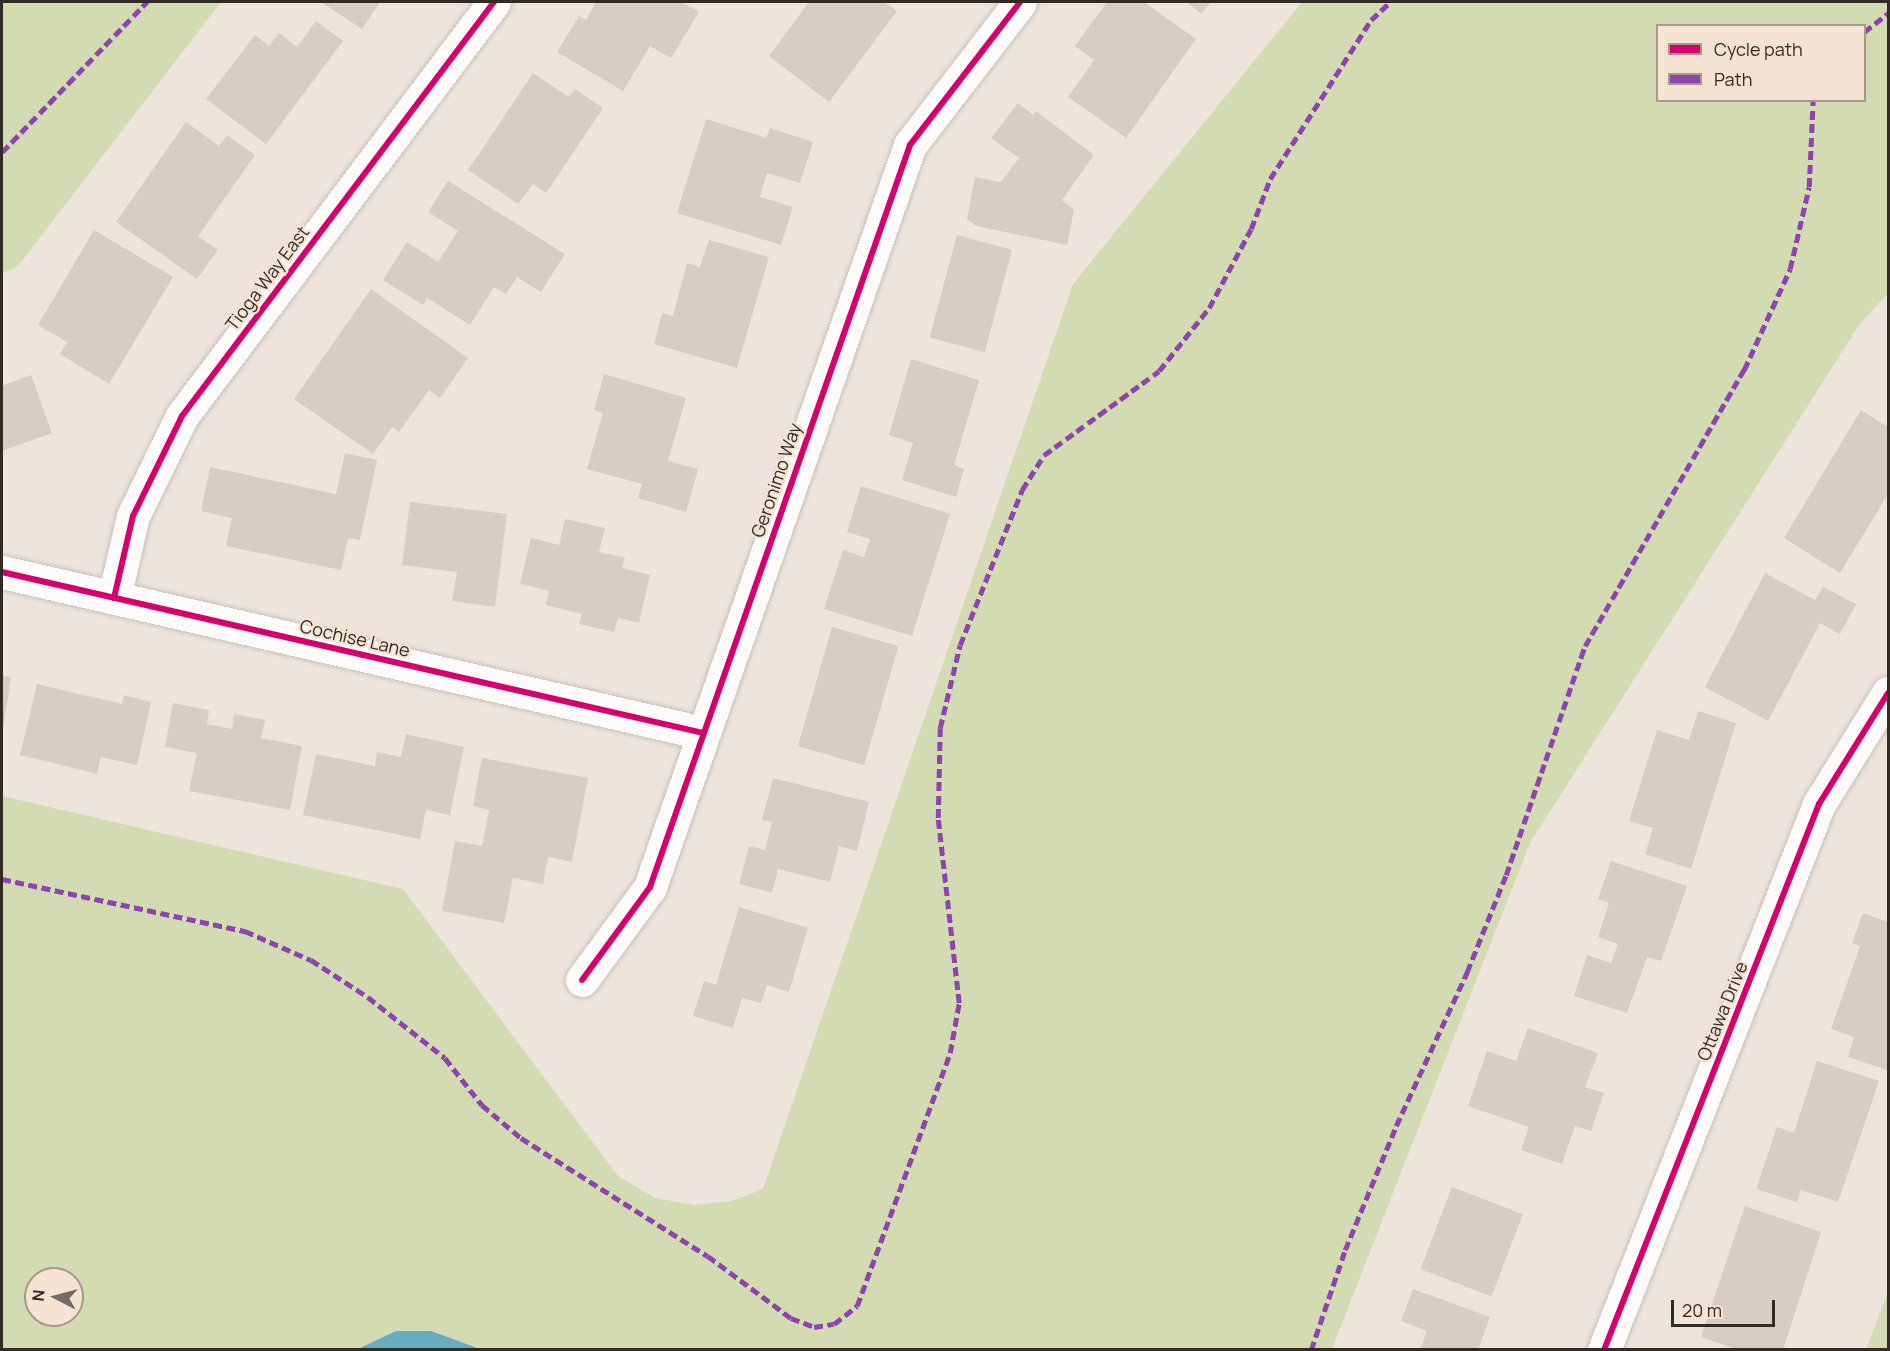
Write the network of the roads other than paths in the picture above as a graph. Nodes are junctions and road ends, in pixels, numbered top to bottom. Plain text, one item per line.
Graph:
1 (494, 2) edge
2 (1020, 2) edge
3 (2, 572) edge
4 (114, 598) junction
5 (1888, 693) edge
6 (703, 733) junction
7 (582, 980) dead end
8 (1604, 1350) edge

1 - 4 street, Tioga Way East
2 - 6 street, Geronimo Way
3 - 4 street, Cochise Lane
4 - 6 street, Cochise Lane
5 - 8 street, Ottawa Drive
6 - 7 street, Geronimo Way

